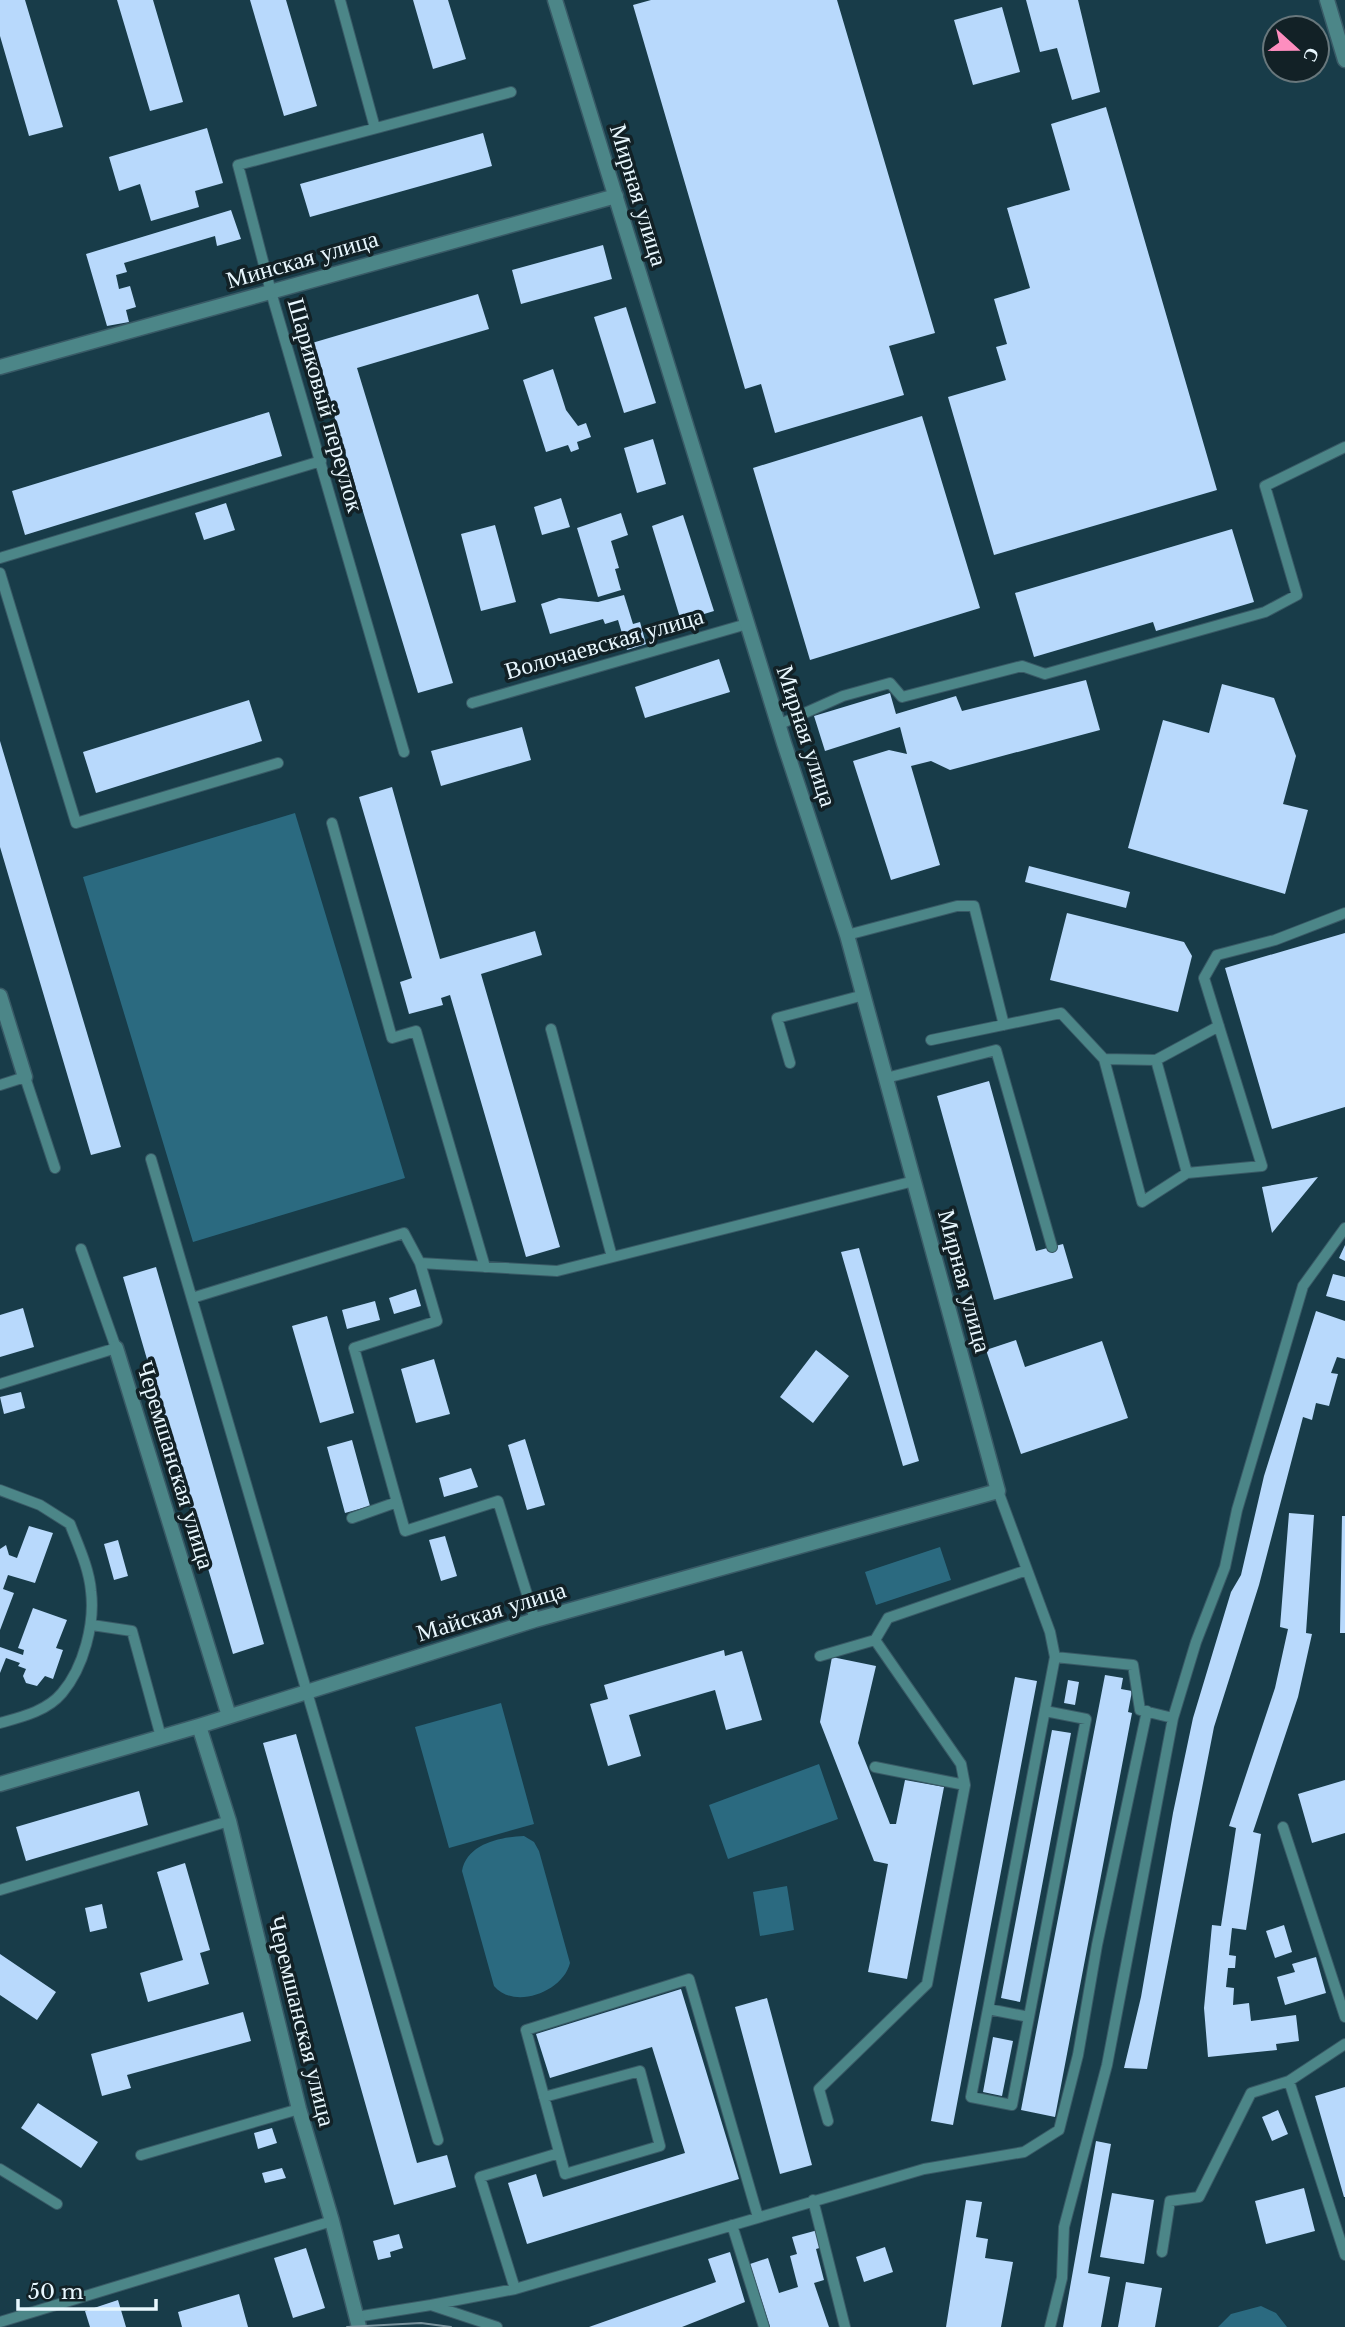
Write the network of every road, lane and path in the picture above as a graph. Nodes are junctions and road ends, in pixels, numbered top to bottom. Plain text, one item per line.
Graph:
1 (340, 0) edge
2 (555, 0) edge
3 (1327, 0) edge
4 (1345, 60) edge
5 (511, 92) dead end
6 (375, 128) junction
7 (616, 196) junction
8 (271, 292) junction
9 (0, 367) edge
10 (1345, 447) edge
11 (321, 461) junction
12 (0, 558) edge
13 (0, 573) edge
14 (747, 624) junction
15 (472, 703) dead end
16 (778, 725) junction
17 (404, 752) dead end
18 (278, 763) dead end
19 (332, 823) dead end
20 (1345, 913) edge
21 (847, 935) junction
22 (864, 995) junction
23 (0, 996) edge
24 (1004, 1025) junction
25 (1219, 1026) junction
26 (551, 1029) dead end
27 (931, 1040) dead end
28 (1104, 1059) junction
29 (1156, 1060) junction
30 (790, 1063) dead end
31 (25, 1077) junction
32 (886, 1078) junction
33 (0, 1085) edge
34 (151, 1159) dead end
35 (55, 1168) dead end
36 (1187, 1173) junction
37 (914, 1181) junction
38 (1345, 1228) edge
39 (1052, 1247) dead end
40 (80, 1249) dead end
41 (612, 1257) junction
42 (420, 1263) junction
43 (485, 1267) junction
44 (192, 1298) junction
45 (116, 1348) junction
46 (0, 1384) edge
47 (0, 1490) edge
48 (998, 1491) junction
49 (397, 1502) junction
50 (352, 1518) dead end
51 (1027, 1570) junction
52 (535, 1620) junction
53 (92, 1625) junction
54 (875, 1640) junction
55 (820, 1656) dead end
56 (1055, 1657) junction
57 (309, 1692) junction
58 (1045, 1711) junction
59 (1147, 1712) junction
60 (229, 1716) junction
61 (1173, 1718) junction
62 (0, 1723) edge
63 (199, 1726) junction
64 (161, 1737) junction
65 (875, 1767) dead end
66 (0, 1784) edge
67 (965, 1785) junction
68 (229, 1821) junction
69 (1283, 1827) dead end
70 (0, 1890) edge
71 (988, 2009) junction
72 (1029, 2017) junction
73 (1345, 2017) edge
74 (1345, 2044) edge
75 (1289, 2081) junction
76 (544, 2097) junction
77 (299, 2109) junction
78 (828, 2121) dead end
79 (438, 2140) dead end
80 (559, 2154) junction
81 (141, 2155) dead end
82 (0, 2169) edge
83 (813, 2200) junction
84 (57, 2204) dead end
85 (758, 2217) junction
86 (332, 2221) junction
87 (732, 2225) junction
88 (1162, 2252) dead end
89 (1345, 2255) edge
90 (514, 2289) junction
91 (431, 2305) junction
92 (0, 2322) edge
93 (357, 2322) edge
94 (497, 2327) edge
95 (764, 2327) edge
96 (845, 2327) edge
97 (1050, 2327) edge

1 - 6 lane
2 - 7 street, Мирная улица
3 - 4 street
5 - 6 lane
6 - 8 lane, Шариковый переулок
7 - 8 street, Минская улица
7 - 14 street, Мирная улица
8 - 9 street, Минская улица
8 - 11 lane, Шариковый переулок
10 - 16 lane
11 - 12 lane
11 - 17 lane, Шариковый переулок
13 - 18 lane
14 - 15 lane, Волочаевская улица
14 - 16 street, Мирная улица
16 - 21 street, Мирная улица
19 - 43 lane
20 - 25 lane
21 - 22 street, Мирная улица
21 - 24 lane
22 - 30 lane
22 - 32 street, Мирная улица
23 - 31 street
24 - 27 lane
24 - 28 lane
25 - 29 lane
25 - 36 lane
26 - 41 lane
28 - 29 lane
28 - 36 lane
29 - 36 lane
31 - 33 lane
31 - 35 lane
32 - 37 street, Мирная улица
32 - 39 lane
34 - 44 lane
37 - 41 lane
37 - 48 street, Мирная улица
38 - 61 lane
40 - 45 lane
41 - 43 lane
42 - 43 lane
42 - 44 lane
42 - 49 lane
44 - 57 lane
45 - 46 lane
45 - 60 street, Черемшанская улица
47 - 53 lane
48 - 51 lane
48 - 52 street, Майская улица
49 - 50 lane
49 - 52 lane
51 - 54 lane
51 - 56 lane
52 - 57 street, Майская улица
53 - 62 lane
53 - 64 lane
54 - 55 lane
54 - 67 lane
56 - 58 lane
56 - 59 lane
57 - 60 street, Майская улица
57 - 79 lane
58 - 71 lane
58 - 72 lane
59 - 61 lane
59 - 83 lane
60 - 63 street, Майская улица
61 - 97 lane
63 - 64 street, Майская улица
63 - 68 street, Черемшанская улица
64 - 66 street, Майская улица
65 - 67 lane
67 - 78 lane
68 - 70 lane
68 - 77 street, Черемшанская улица
69 - 73 lane
71 - 72 lane
71 - 72 lane
74 - 75 lane
75 - 88 lane
75 - 89 lane
76 - 80 lane
76 - 80 lane
76 - 85 lane
77 - 81 lane
77 - 86 street, Черемшанская улица
80 - 90 lane
82 - 84 lane
83 - 85 lane
83 - 96 lane
85 - 87 lane
86 - 92 lane
86 - 93 street, Черемшанская улица
87 - 90 lane
87 - 95 lane
90 - 91 lane
91 - 93 lane
91 - 94 lane

